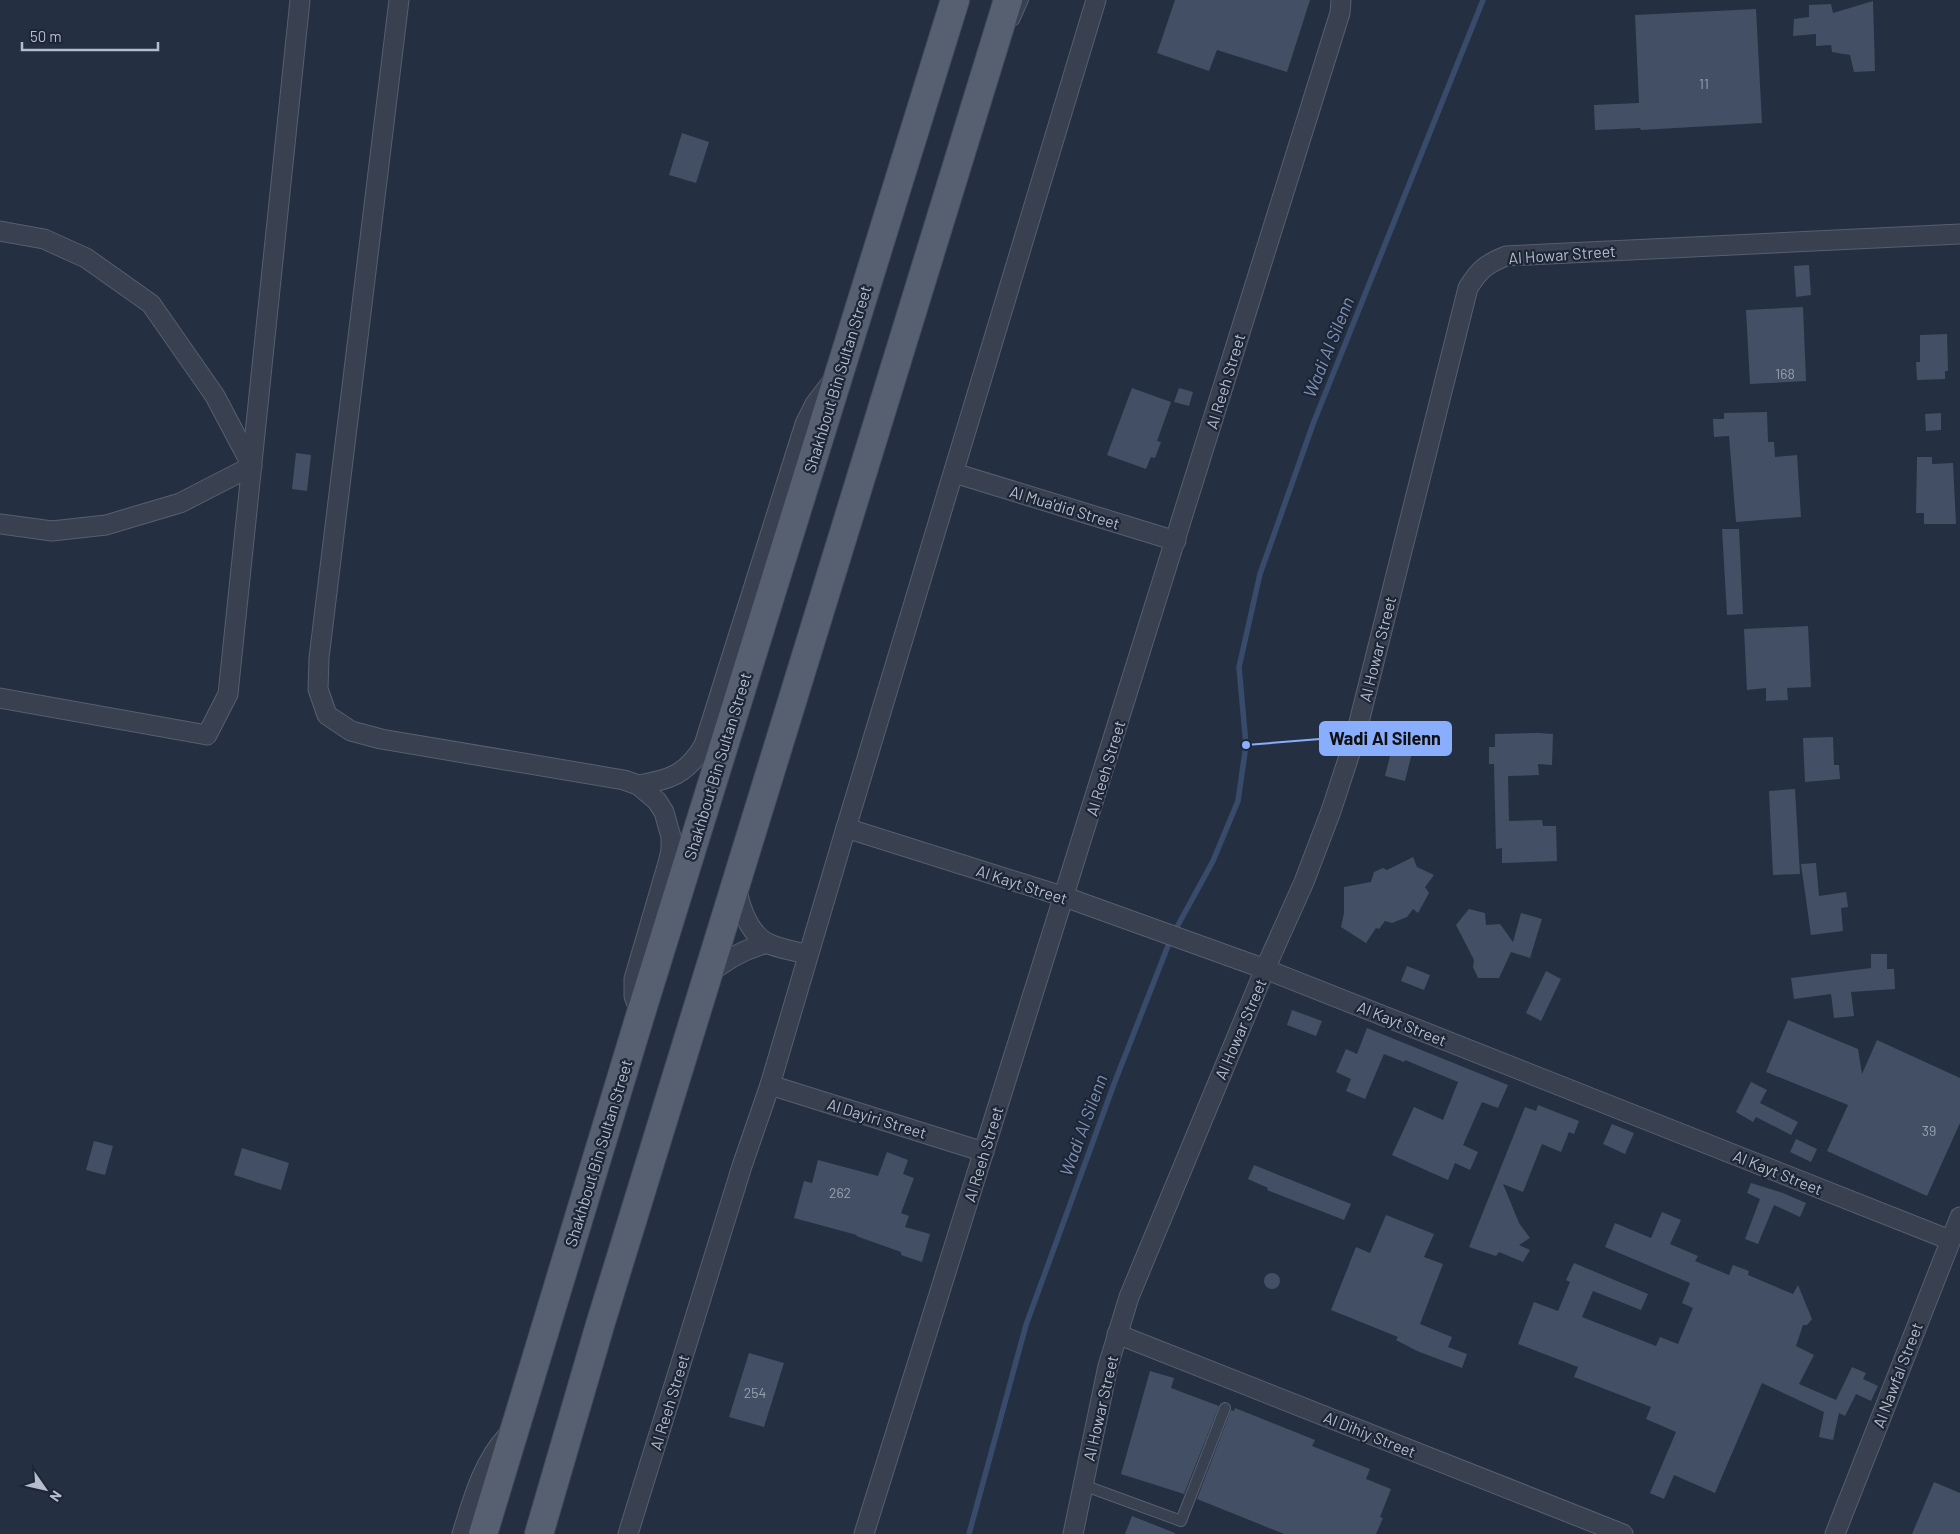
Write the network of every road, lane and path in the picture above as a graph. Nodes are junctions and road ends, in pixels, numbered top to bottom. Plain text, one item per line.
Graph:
1 (300, 0) edge
2 (399, 0) edge
3 (955, 0) edge
4 (1008, 0) edge
5 (1023, 0) edge
6 (1096, 0) edge
7 (1341, 0) edge
8 (984, 76) junction
9 (0, 231) edge
10 (1960, 234) edge
11 (837, 378) junction
12 (252, 466) junction
13 (954, 473) junction
14 (0, 524) edge
15 (1176, 541) junction
16 (0, 698) edge
17 (638, 784) junction
18 (846, 828) junction
19 (736, 885) junction
20 (1065, 897) junction
21 (768, 943) junction
22 (808, 954) junction
23 (1265, 969) junction
24 (708, 975) junction
25 (641, 1013) junction
26 (770, 1085) junction
27 (984, 1152) junction
28 (1960, 1217) edge
29 (1950, 1240) junction
30 (1117, 1334) junction
31 (1225, 1408) dead end
32 (514, 1428) junction
33 (1083, 1485) junction
34 (462, 1534) edge
35 (483, 1534) edge
36 (539, 1534) edge
37 (628, 1534) edge
38 (864, 1534) edge
39 (1073, 1534) edge
40 (1623, 1534) edge
41 (1835, 1534) edge

1 - 12 street
2 - 17 street
3 - 11 main road, Shakhbout Bin Sultan Street
4 - 8 main road
5 - 8 lane
6 - 13 street, Al Reeh Street
7 - 15 street, Al Reeh Street
8 - 19 main road
9 - 12 street
10 - 23 street, Al Howar Street
11 - 17 street
11 - 25 main road, Shakhbout Bin Sultan Street
12 - 14 street
12 - 16 street
13 - 15 street, Al Mua'did Street
13 - 18 street, Al Reeh Street
15 - 20 street, Al Reeh Street
17 - 25 street
18 - 20 street, Al Kayt Street
18 - 22 street, Al Reeh Street
19 - 21 street
19 - 24 main road
20 - 23 street, Al Kayt Street
20 - 27 street, Al Reeh Street
21 - 22 street
21 - 24 street
22 - 26 street, Al Reeh Street
23 - 29 street, Al Kayt Street
23 - 30 street, Al Howar Street
24 - 36 main road
25 - 32 main road, Shakhbout Bin Sultan Street
26 - 27 street, Al Dayiri Street
26 - 37 street, Al Reeh Street
27 - 38 street, Al Reeh Street
28 - 29 street, Al Nawfal Street
29 - 41 street, Al Nawfal Street
30 - 33 street, Al Howar Street
30 - 40 street, Al Dihiy Street
31 - 33 lane
32 - 34 street
32 - 35 main road, Shakhbout Bin Sultan Street
33 - 39 street, Al Howar Street

